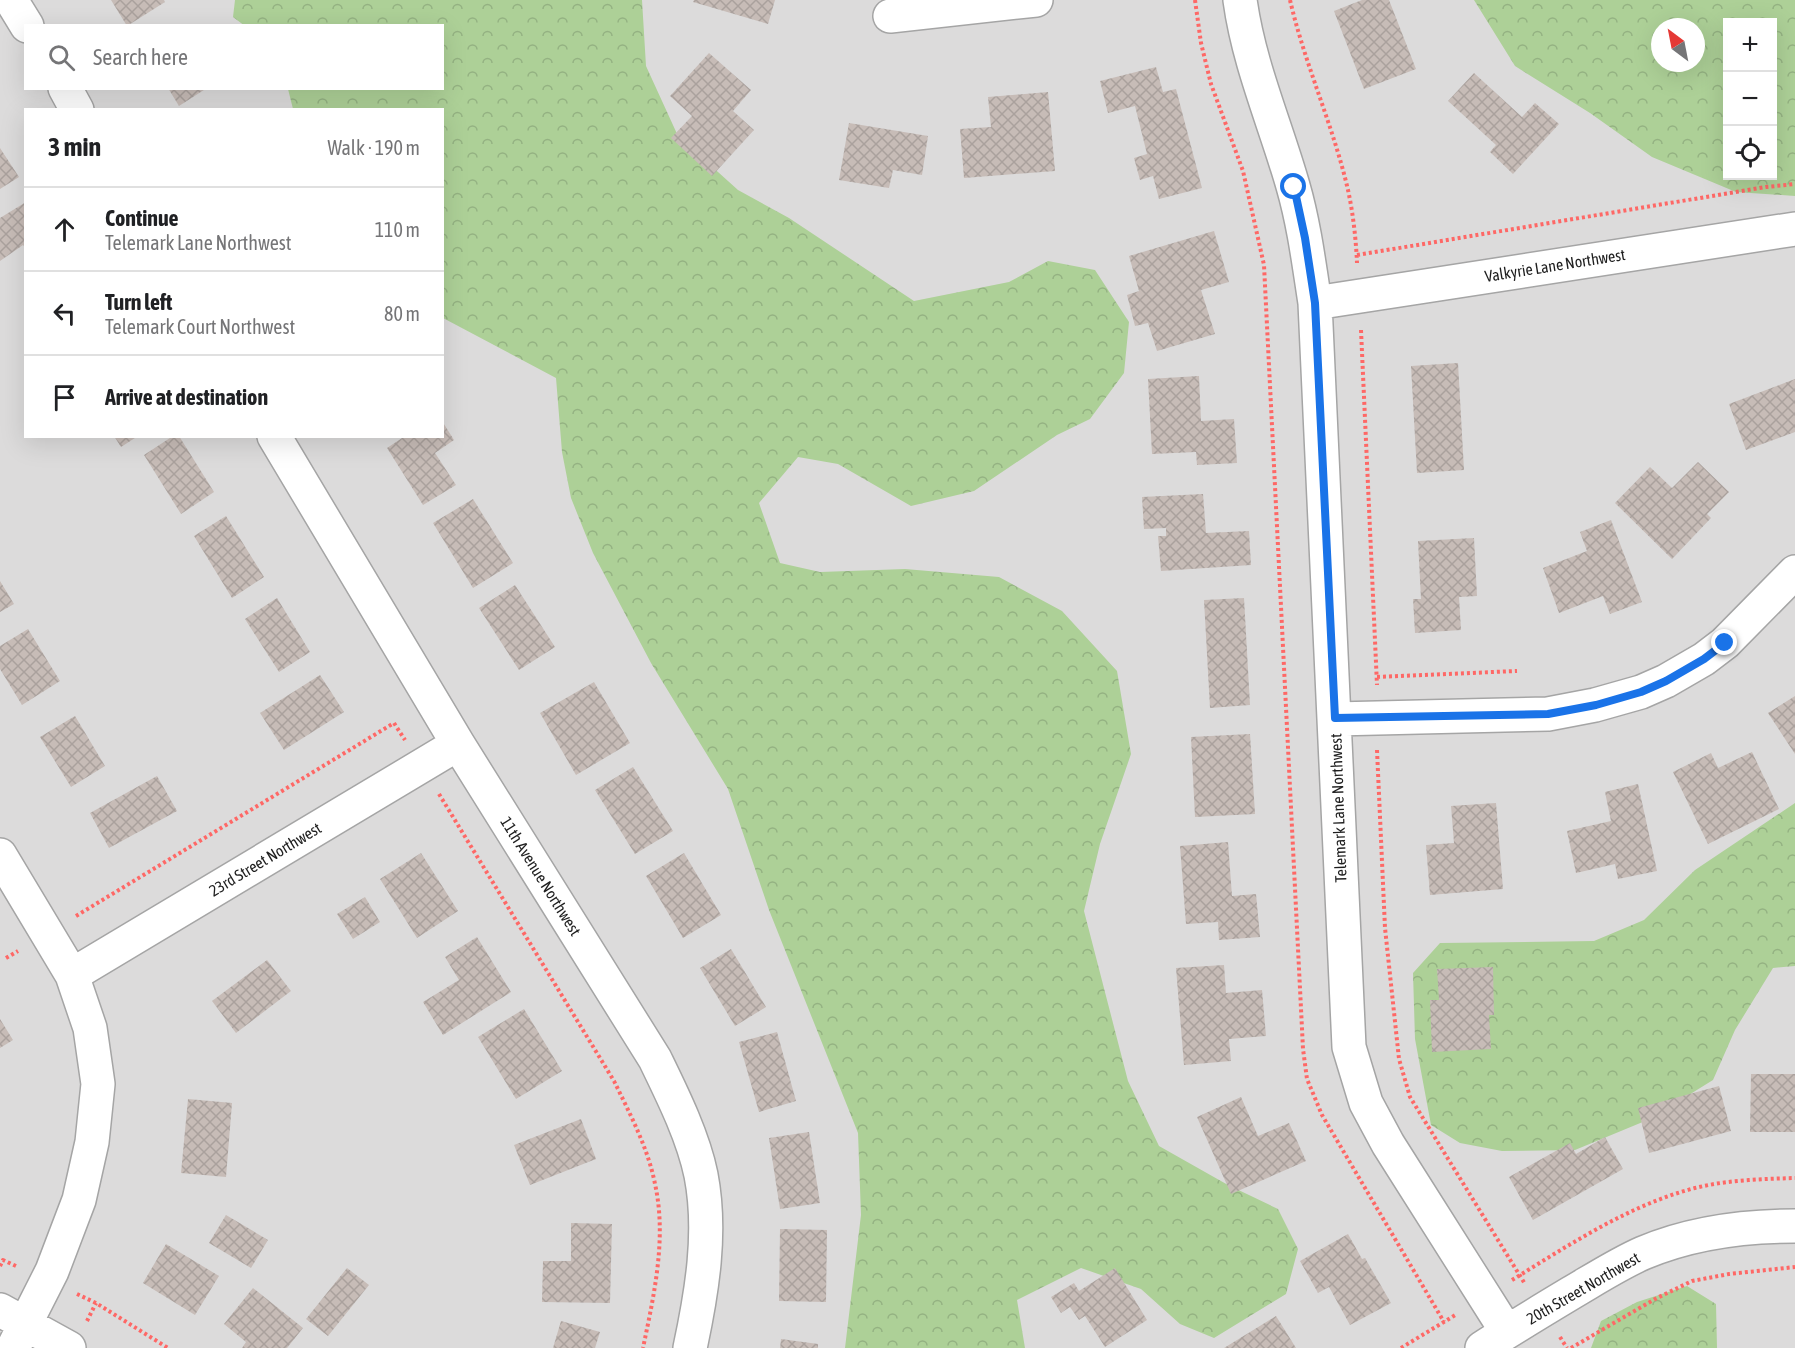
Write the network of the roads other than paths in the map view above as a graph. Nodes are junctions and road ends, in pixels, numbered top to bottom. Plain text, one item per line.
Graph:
1 (11, 0) edge
2 (1036, 0) edge
3 (1240, 0) edge
4 (890, 16) dead end
5 (26, 24) edge
6 (65, 90) edge
7 (76, 108) edge
8 (1795, 229) edge
9 (1315, 303) junction
10 (275, 438) edge
11 (1795, 572) edge
12 (1335, 718) junction
13 (458, 744) junction
14 (0, 855) edge
15 (72, 975) junction
16 (1795, 1226) edge
17 (13, 1328) edge
18 (1494, 1340) edge
19 (69, 1348) edge
20 (690, 1348) edge

1 - 5 street
2 - 4 street
3 - 9 street, Telemark Lane Northwest
6 - 7 street
8 - 9 street, Valkyrie Lane Northwest
9 - 12 street, Telemark Lane Northwest
10 - 13 street, 11th Avenue Northwest
11 - 12 street
12 - 18 street, Telemark Lane Northwest
13 - 15 street, 23rd Street Northwest
13 - 20 street, 11th Avenue Northwest
14 - 15 street
15 - 17 street
16 - 18 street, 20th Street Northwest
17 - 19 street

